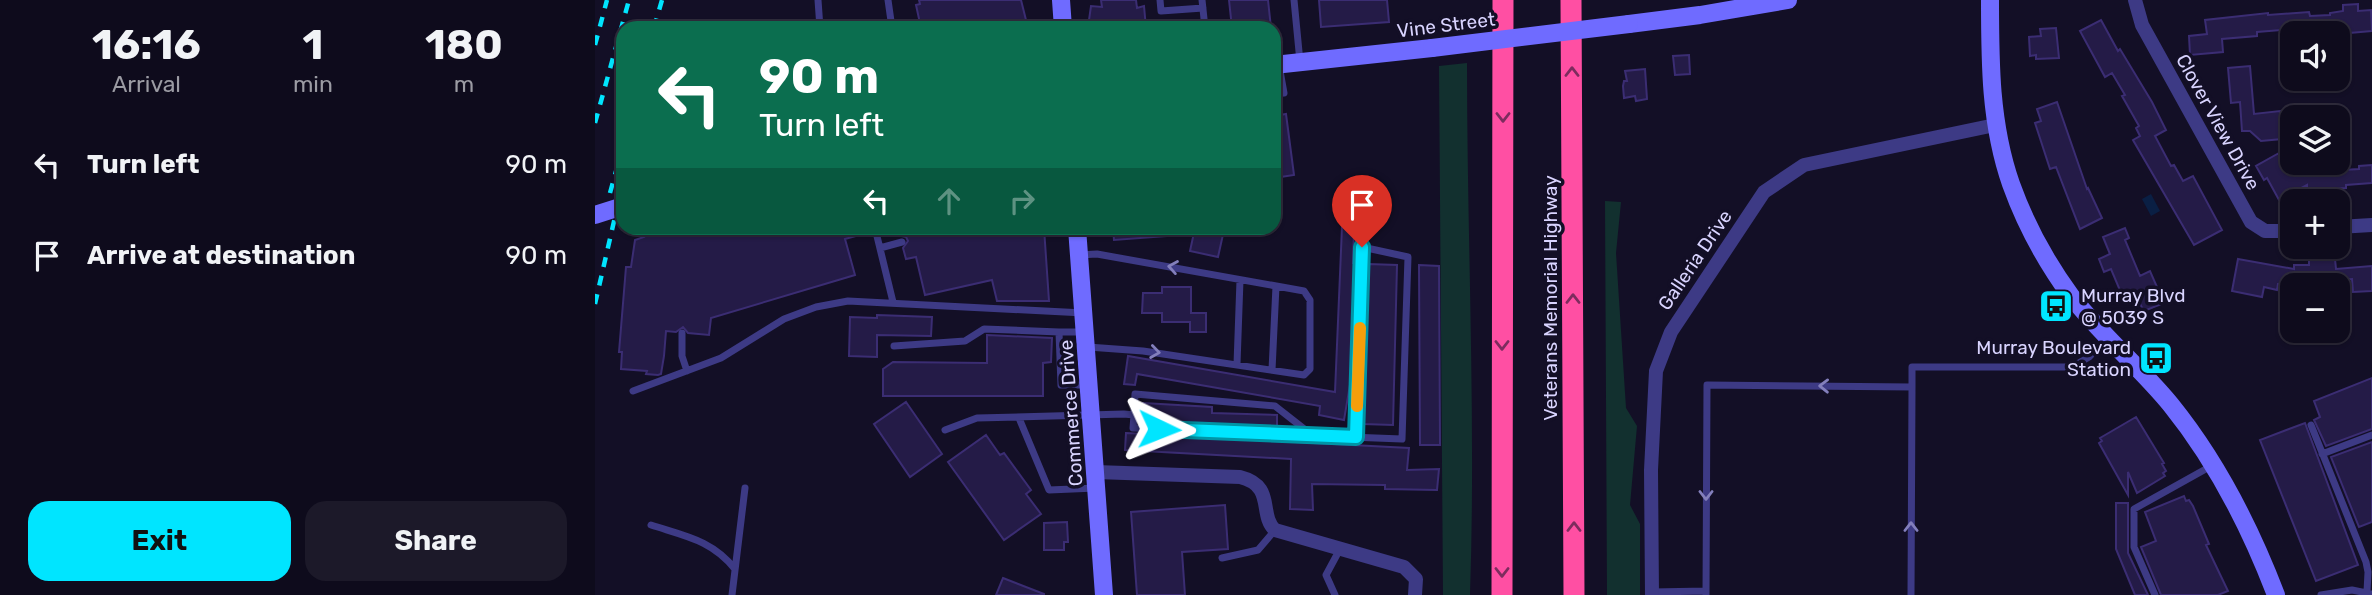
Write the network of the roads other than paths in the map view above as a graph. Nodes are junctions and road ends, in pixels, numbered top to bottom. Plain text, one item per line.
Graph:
1 (818, 0) edge
2 (888, 0) edge
3 (1061, 0) edge
4 (1160, 0) edge
5 (1294, 0) edge
6 (1503, 0) edge
7 (1571, 0) edge
8 (1990, 0) edge
9 (2134, 0) edge
10 (1781, 1) edge
11 (1202, 4) edge
12 (820, 21) edge
13 (891, 21) edge
14 (1062, 21) edge
15 (1300, 62) junction
16 (1281, 64) edge
17 (1995, 125) junction
18 (616, 208) edge
19 (595, 215) edge
20 (2372, 225) edge
21 (2350, 226) edge
22 (2280, 231) edge
23 (877, 235) edge
24 (1078, 235) edge
25 (902, 242) dead end
26 (880, 248) junction
27 (1079, 255) junction
28 (1240, 280) junction
29 (1276, 286) junction
30 (894, 302) junction
31 (1084, 313) junction
32 (1059, 332) junction
33 (682, 333) dead end
34 (2109, 337) junction
35 (1087, 340) junction
36 (894, 346) dead end
37 (1237, 364) junction
38 (1272, 370) junction
39 (687, 371) junction
40 (1090, 385) junction
41 (1912, 387) junction
42 (633, 391) dead end
43 (1133, 415) junction
44 (1092, 416) junction
45 (1019, 418) junction
46 (2311, 425) dead end
47 (945, 430) dead end
48 (2372, 435) edge
49 (1312, 436) junction
50 (1356, 437) junction
51 (2322, 454) junction
52 (2214, 465) junction
53 (1096, 480) junction
54 (745, 488) dead end
55 (651, 525) dead end
56 (1275, 530) junction
57 (1340, 548) junction
58 (1222, 558) dead end
59 (735, 569) junction
60 (1706, 593) edge
61 (2369, 593) edge
62 (1651, 594) edge
63 (732, 595) edge
64 (1104, 595) edge
65 (1335, 595) edge
66 (1415, 595) edge
67 (1502, 595) edge
68 (1574, 595) edge
69 (1911, 595) edge
70 (2155, 595) edge
71 (2276, 595) edge
72 (2321, 595) edge

1 - 12 lane
2 - 13 lane
3 - 14 street
4 - 11 lane
5 - 15 lane
6 -> 67 highway
68 -> 7 highway, Veterans Memorial Highway
8 - 17 street
9 - 22 street, Clover View Drive
10 - 15 street, Vine Street, bridge
15 - 16 street, Vine Street
17 - 34 street
17 - 62 street, Galleria Drive
18 - 19 street
20 - 21 street
23 - 26 lane
24 - 27 street, Commerce Drive
25 - 26 lane
26 - 30 lane
28 -> 27 lane
27 - 31 street, Commerce Drive
28 - 29 lane
28 - 37 lane
29 - 38 lane
29 - 38 lane
30 - 31 lane
30 - 39 lane
31 - 35 street, Commerce Drive
32 - 35 lane
32 - 36 lane
32 - 40 lane
33 - 39 lane
34 - 41 lane
34 - 52 street
35 -> 37 lane
35 - 40 street, Commerce Drive
37 - 38 lane
39 - 42 lane
40 - 44 street, Commerce Drive
41 -> 60 lane
69 -> 41 lane
43 - 44 lane
43 - 49 lane
43 - 49 lane
44 - 45 lane
44 - 53 street, Commerce Drive
45 - 47 lane
45 - 53 lane
46 - 51 lane
48 - 51 lane
49 - 50 lane
50 - 50 lane
51 - 61 lane
52 - 70 lane
52 - 71 street
53 - 56 street
53 - 64 street, Commerce Drive
54 - 59 lane
55 - 59 lane
56 - 57 street
56 - 58 lane
57 - 65 lane
57 - 66 street
59 - 63 lane
60 - 62 lane
61 - 72 lane

